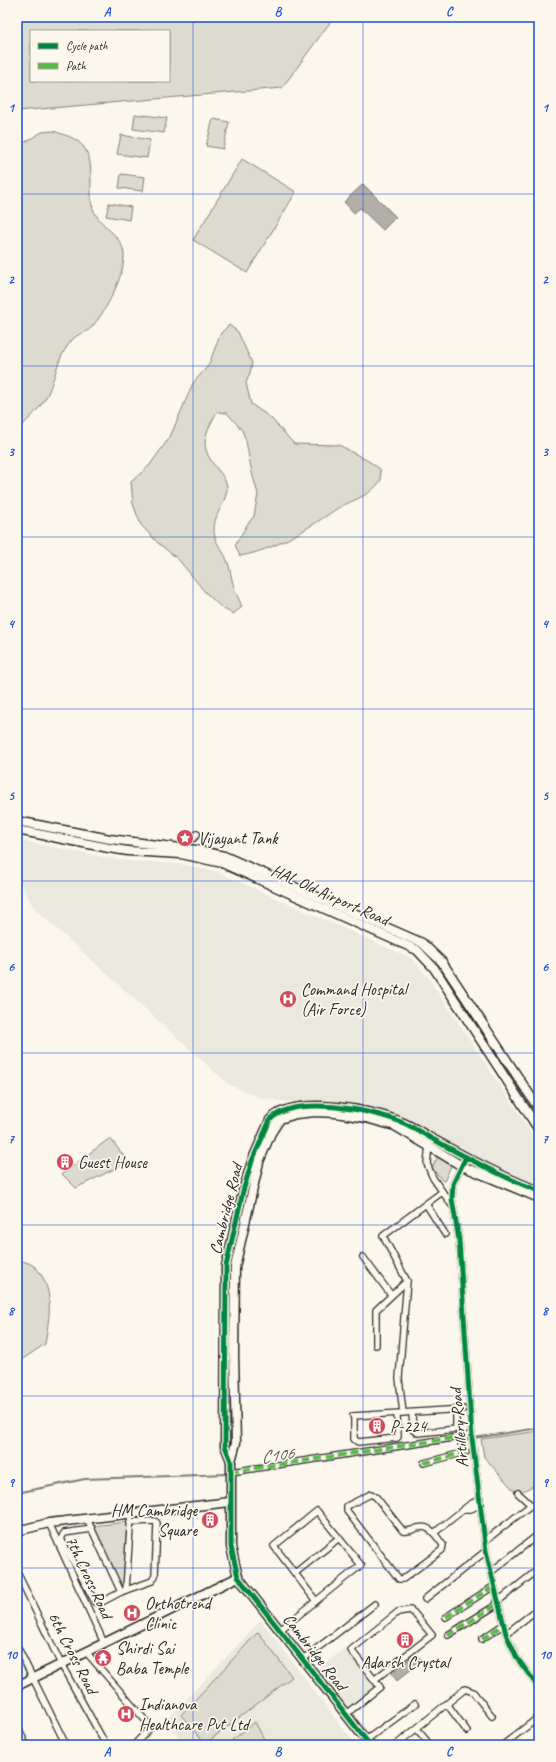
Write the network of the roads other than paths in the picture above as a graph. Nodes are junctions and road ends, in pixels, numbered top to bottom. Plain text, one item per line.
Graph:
1 (17, 821) edge
2 (17, 830) edge
3 (222, 860) junction
4 (539, 1109) edge
5 (539, 1130) edge
6 (430, 1142) junction
7 (466, 1157) junction
8 (462, 1166) junction
9 (539, 1191) edge
10 (442, 1192) junction
11 (539, 1198) edge
12 (426, 1204) junction
13 (454, 1209) junction
14 (445, 1234) dead end
15 (363, 1257) dead end
16 (407, 1281) junction
17 (391, 1295) junction
18 (376, 1345) dead end
19 (456, 1409) junction
20 (463, 1409) dead end
21 (412, 1412) junction
22 (400, 1413) junction
23 (472, 1435) junction
24 (466, 1452) dead end
25 (424, 1463) dead end
26 (231, 1472) junction
27 (518, 1493) dead end
28 (230, 1502) junction
29 (480, 1502) junction
30 (531, 1505) junction
31 (539, 1508) edge
32 (131, 1513) junction
33 (87, 1519) junction
34 (130, 1522) junction
35 (49, 1523) junction
36 (92, 1528) junction
37 (17, 1530) edge
38 (434, 1533) junction
39 (539, 1534) edge
40 (339, 1538) junction
41 (486, 1540) junction
42 (486, 1551) junction
43 (539, 1569) edge
44 (492, 1571) junction
45 (17, 1572) edge
46 (295, 1573) junction
47 (238, 1577) junction
48 (494, 1586) junction
49 (123, 1591) junction
50 (425, 1599) dead end
51 (316, 1601) junction
52 (497, 1603) junction
53 (375, 1604) dead end
54 (539, 1608) edge
55 (446, 1617) dead end
56 (504, 1625) junction
57 (280, 1630) junction
58 (506, 1634) junction
59 (448, 1635) dead end
60 (482, 1639) dead end
61 (104, 1643) junction
62 (17, 1646) edge
63 (86, 1652) junction
64 (303, 1659) junction
65 (61, 1664) junction
66 (33, 1678) junction
67 (374, 1680) junction
68 (17, 1686) edge
69 (539, 1688) edge
70 (415, 1704) dead end
71 (447, 1704) junction
72 (346, 1714) junction
73 (492, 1716) dead end
74 (539, 1717) edge
75 (17, 1726) edge
76 (417, 1729) junction
77 (467, 1731) dead end
78 (368, 1743) edge
79 (26, 1745) edge
80 (66, 1745) edge
81 (106, 1745) edge
82 (134, 1745) edge
83 (396, 1745) edge
84 (430, 1745) edge
85 (503, 1745) edge

1 - 3 street, HAL Old Airport Road
2 - 3 street, HAL Old Airport Road
3 - 4 street, HAL Old Airport Road
3 - 5 street, HAL Old Airport Road
6 - 7 street, Cambridge Road
6 - 8 street, Cambridge Road
6 - 10 street, Artillery Road
6 - 26 street, Cambridge Road
7 - 8 street, Artillery Road
7 - 9 street, Cambridge Road
8 - 11 street, Cambridge Road
8 - 13 street, Artillery Road
10 - 12 street
10 - 13 street, Artillery Road
12 - 14 street
12 - 16 street
13 - 23 street, Artillery Road
15 - 17 street
16 - 17 street
16 - 22 street
17 - 18 street
19 - 20 street
19 - 21 street
19 - 21 street
21 - 22 street
22 - 22 street
23 - 26 street
23 - 29 street, Artillery Road
24 - 25 street
26 - 28 street, Cambridge Road
27 - 30 street
28 - 32 street
28 - 47 street, Cambridge Road
29 - 38 street
29 - 41 street, Artillery Road
30 - 31 street
30 - 41 street
32 - 33 street
32 - 34 street
33 - 35 street
33 - 36 street
34 - 49 street
34 - 49 street
35 - 37 street
35 - 61 street, 7th Cross Road
36 - 49 street
36 - 49 street
38 - 38 street
39 - 44 street
40 - 46 street
40 - 46 street
40 - 51 street
41 - 42 street, Artillery Road
42 - 44 street, Artillery Road
42 - 50 street
43 - 52 street
44 - 48 street, Artillery Road
45 - 65 street, 6th Cross Road
46 - 51 street
47 - 57 street, Cambridge Road
47 - 61 street
48 - 52 street, Artillery Road
48 - 55 street
51 - 57 street
52 - 56 street, Artillery Road
52 - 59 street
53 - 64 street
54 - 58 street
56 - 58 street, Artillery Road
56 - 60 street
57 - 64 street, Cambridge Road
58 - 69 street, Artillery Road
61 - 63 street
62 - 66 street
63 - 65 street
63 - 82 street
64 - 72 street, Cambridge Road
65 - 66 street
65 - 81 street, 6th Cross Road
66 - 68 street
66 - 80 street
67 - 67 street
67 - 72 street
70 - 78 street
71 - 73 street
71 - 76 street
71 - 77 street
72 - 78 street, Cambridge Road
74 - 85 street
75 - 79 street
76 - 83 street
76 - 84 street

